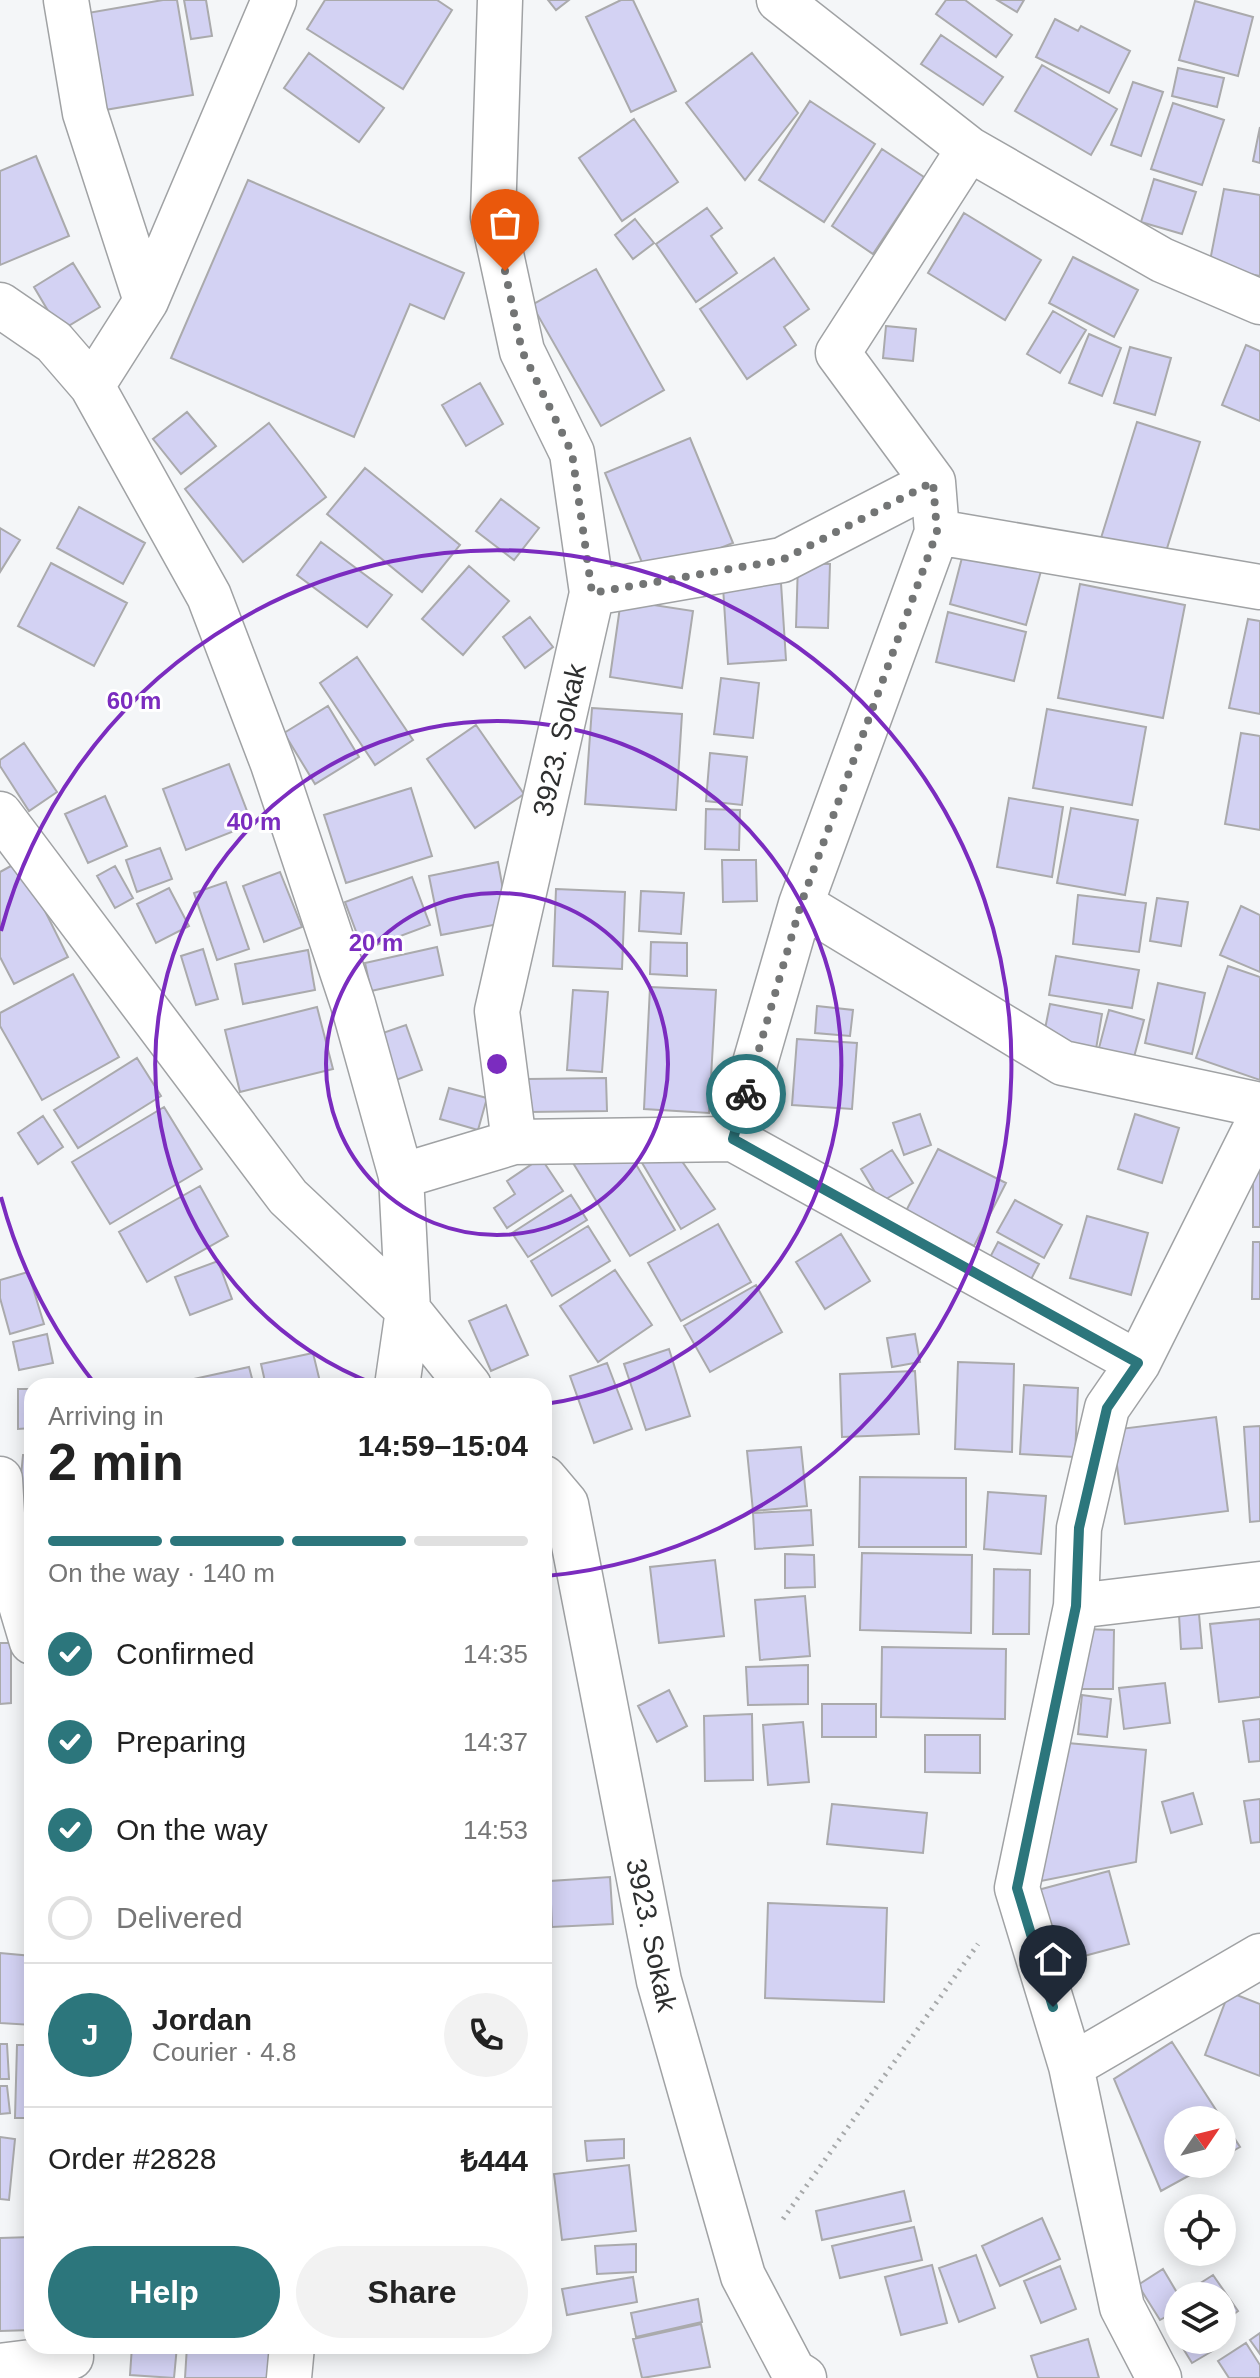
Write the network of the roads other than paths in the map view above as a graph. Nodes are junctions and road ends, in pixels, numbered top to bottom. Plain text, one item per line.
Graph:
1 (66, 0) edge
2 (274, 0) edge
3 (500, 0) edge
4 (779, 0) edge
5 (969, 149) junction
6 (146, 301) junction
7 (1260, 302) edge
8 (0, 305) edge
9 (92, 386) junction
10 (933, 482) junction
11 (937, 532) junction
12 (1260, 587) edge
13 (592, 593) junction
14 (0, 814) edge
15 (801, 904) junction
16 (1260, 1105) edge
17 (1260, 1119) edge
18 (733, 1139) junction
19 (514, 1142) junction
20 (401, 1176) junction
21 (408, 1310) junction
22 (1138, 1363) junction
23 (398, 1378) edge
24 (463, 1378) edge
25 (0, 1479) edge
26 (552, 1487) edge
27 (1260, 1584) edge
28 (1076, 1606) junction
29 (24, 1615) edge
30 (1260, 1956) edge
31 (1071, 2066) junction
32 (291, 2354) edge
33 (70, 2360) edge
34 (0, 2366) edge
35 (795, 2376) edge
36 (289, 2378) edge
37 (1159, 2378) edge

1 - 6 street
2 - 6 street
3 - 13 street, 3923. Sokak
4 - 5 street
5 - 7 street
5 - 10 street
6 - 9 street
8 - 9 street
9 - 20 street
10 - 11 street
10 - 13 street
11 - 12 street
11 - 15 street
13 - 19 street, 3923. Sokak
14 - 21 street
15 - 16 street
15 - 18 street
17 - 22 street
18 - 19 street
18 - 22 street
19 - 20 street
20 - 21 street
21 - 23 street
21 - 24 street
22 - 28 street
25 - 29 street
26 - 35 street, 3923. Sokak
27 - 28 street
28 - 31 street
30 - 31 street
31 - 37 street
32 - 36 street
33 - 34 street

